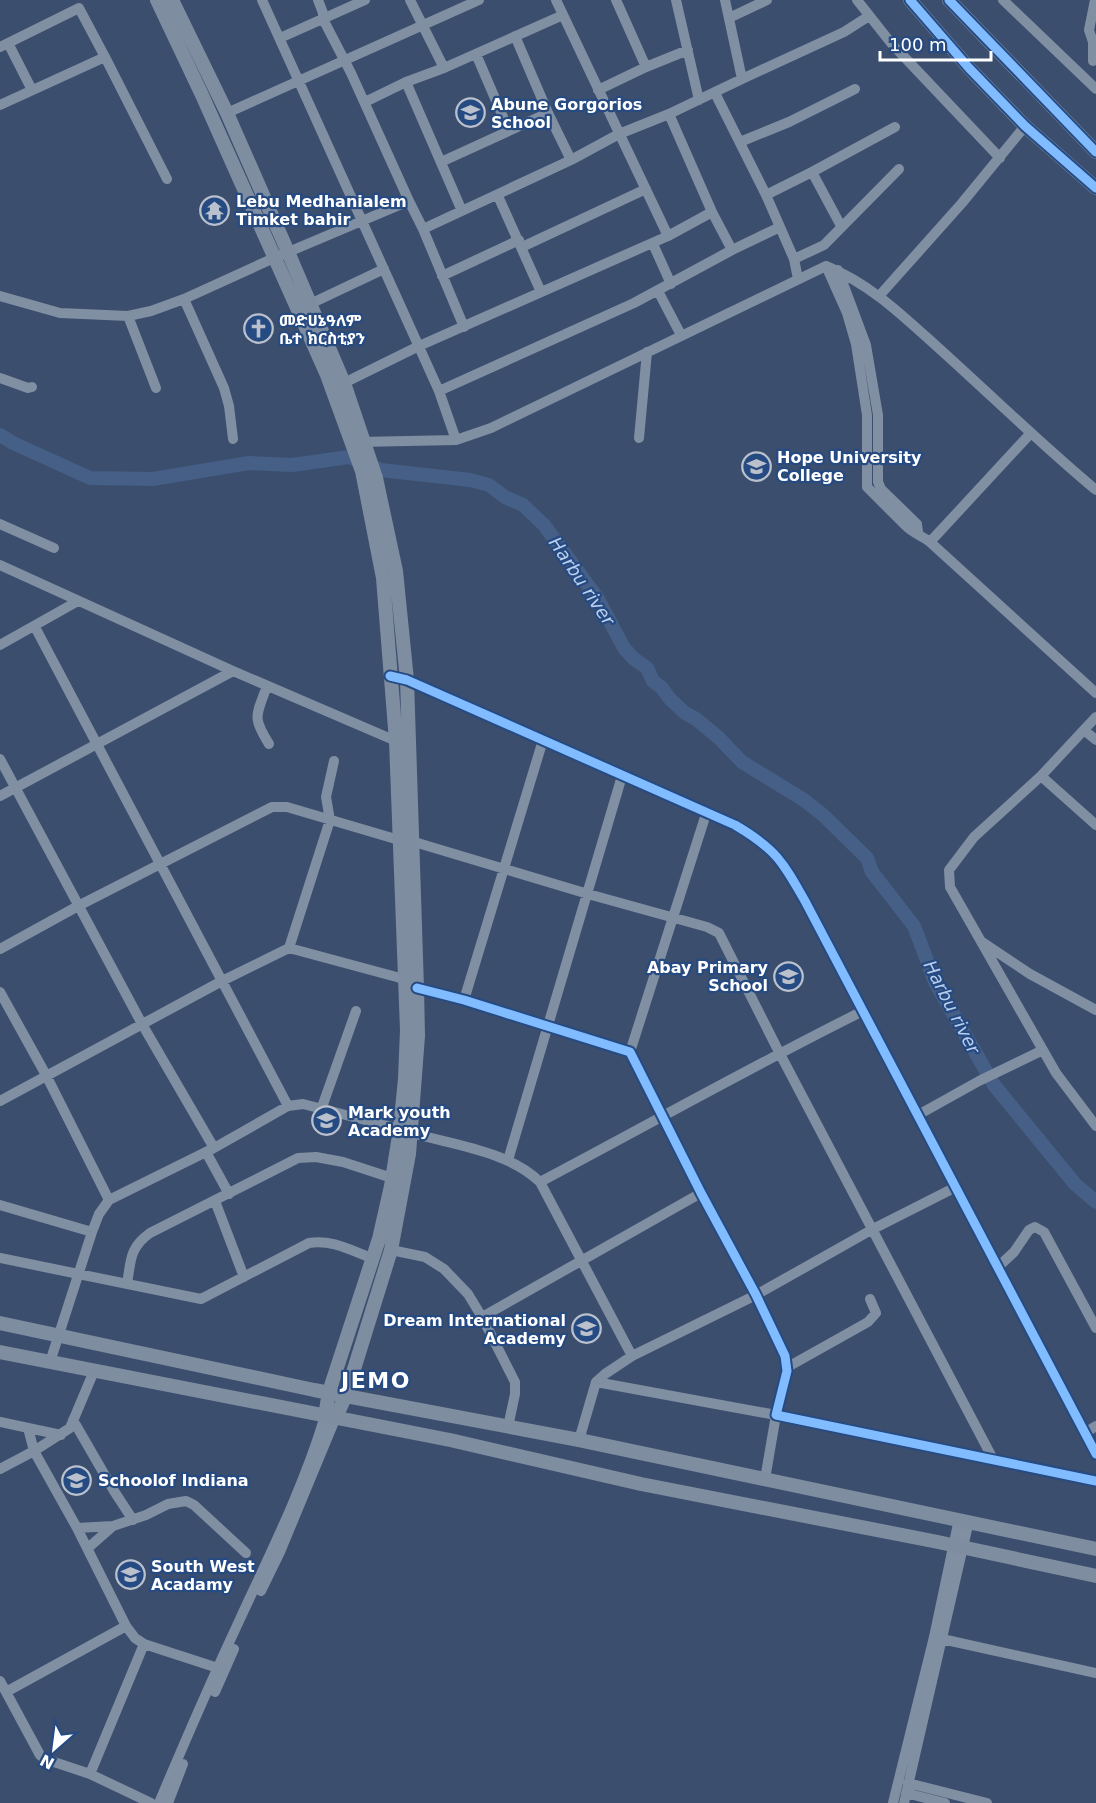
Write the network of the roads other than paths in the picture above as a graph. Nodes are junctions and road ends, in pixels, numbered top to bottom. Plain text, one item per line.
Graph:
1 (157, 0) edge
2 (172, 0) edge
3 (262, 0) edge
4 (318, 0) edge
5 (364, 0) edge
6 (410, 0) edge
7 (479, 0) edge
8 (556, 0) edge
9 (616, 0) edge
10 (676, 0) edge
11 (725, 0) edge
12 (767, 0) edge
13 (857, 0) edge
14 (910, 0) edge
15 (949, 0) edge
16 (1003, 0) edge
17 (1095, 0) edge
18 (77, 4) edge
19 (563, 15) junction
20 (868, 16) junction
21 (729, 18) junction
22 (323, 19) junction
23 (423, 25) junction
24 (515, 36) junction
25 (280, 38) junction
26 (4, 45) edge
27 (688, 50) junction
28 (476, 54) junction
29 (105, 57) junction
30 (1095, 60) edge
31 (344, 61) junction
32 (645, 67) junction
33 (444, 69) junction
34 (1081, 73) junction
35 (742, 79) junction
36 (300, 80) junction
37 (406, 82) junction
38 (855, 89) dead end
39 (1096, 89) edge
40 (32, 90) junction
41 (598, 90) junction
42 (716, 93) junction
43 (699, 100) junction
44 (365, 102) junction
45 (0, 105) edge
46 (227, 113) junction
47 (548, 113) junction
48 (669, 114) junction
49 (1025, 126) junction
50 (895, 127) dead end
51 (509, 131) junction
52 (619, 134) junction
53 (740, 142) junction
54 (1068, 145) junction
55 (1096, 152) edge
56 (1000, 158) junction
57 (571, 160) junction
58 (441, 162) junction
59 (899, 169) dead end
60 (812, 172) junction
61 (167, 178) dead end
62 (1096, 188) edge
63 (646, 189) junction
64 (766, 195) junction
65 (498, 196) junction
66 (409, 201) junction
67 (462, 210) junction
68 (712, 212) junction
69 (362, 221) junction
70 (841, 226) junction
71 (780, 227) junction
72 (423, 229) junction
73 (668, 236) junction
74 (520, 244) junction
75 (653, 244) junction
76 (732, 250) junction
77 (288, 252) junction
78 (273, 258) junction
79 (794, 259) junction
80 (826, 266) junction
81 (384, 269) junction
82 (838, 270) junction
83 (442, 276) junction
84 (798, 279) junction
85 (671, 284) junction
86 (658, 291) junction
87 (541, 292) junction
88 (880, 295) junction
89 (0, 296) edge
90 (184, 299) junction
91 (310, 304) junction
92 (128, 316) junction
93 (464, 327) junction
94 (681, 335) junction
95 (419, 346) junction
96 (646, 352) junction
97 (0, 378) edge
98 (344, 383) junction
99 (32, 387) dead end
100 (156, 388) dead end
101 (439, 391) junction
102 (872, 415) junction
103 (1030, 434) junction
104 (233, 438) dead end
105 (639, 438) dead end
106 (456, 440) junction
107 (358, 446) junction
108 (367, 467) junction
109 (1096, 490) edge
110 (0, 524) edge
111 (930, 542) junction
112 (54, 548) dead end
113 (0, 565) edge
114 (78, 601) junction
115 (35, 627) junction
116 (0, 645) edge
117 (232, 671) junction
118 (390, 676) junction
119 (406, 680) junction
120 (267, 686) junction
121 (1096, 693) edge
122 (1096, 717) edge
123 (1085, 731) junction
124 (543, 740) junction
125 (1096, 740) edge
126 (396, 741) junction
127 (269, 744) dead end
128 (96, 745) junction
129 (0, 759) edge
130 (334, 761) dead end
131 (622, 776) junction
132 (1041, 776) junction
133 (16, 787) junction
134 (0, 795) edge
135 (706, 814) junction
136 (330, 820) junction
137 (1096, 825) edge
138 (405, 841) junction
139 (160, 863) junction
140 (503, 868) junction
141 (588, 894) junction
142 (80, 905) junction
143 (673, 918) junction
144 (980, 940) junction
145 (409, 944) junction
146 (289, 948) junction
147 (0, 949) edge
148 (404, 979) junction
149 (222, 981) junction
150 (417, 988) junction
151 (0, 992) edge
152 (464, 1000) junction
153 (1096, 1010) edge
154 (356, 1011) dead end
155 (863, 1011) junction
156 (142, 1024) junction
157 (547, 1026) junction
158 (1043, 1050) junction
159 (630, 1052) junction
160 (779, 1052) junction
161 (46, 1075) junction
162 (0, 1101) edge
163 (288, 1106) junction
164 (322, 1107) junction
165 (918, 1115) junction
166 (664, 1117) junction
167 (1096, 1126) edge
168 (406, 1131) junction
169 (210, 1150) junction
170 (508, 1160) junction
171 (392, 1178) junction
172 (540, 1182) junction
173 (956, 1187) junction
174 (701, 1193) junction
175 (229, 1194) junction
176 (109, 1200) junction
177 (215, 1201) junction
178 (0, 1205) edge
179 (873, 1229) junction
180 (92, 1232) junction
181 (391, 1250) junction
182 (0, 1258) edge
183 (374, 1259) junction
184 (582, 1261) junction
185 (998, 1266) junction
186 (79, 1275) junction
187 (244, 1277) junction
188 (127, 1284) junction
189 (756, 1295) junction
190 (870, 1299) dead end
191 (482, 1317) junction
192 (0, 1323) edge
193 (1096, 1328) edge
194 (59, 1335) junction
195 (0, 1352) edge
196 (632, 1356) junction
197 (50, 1362) junction
198 (337, 1367) junction
199 (786, 1368) junction
200 (94, 1371) junction
201 (351, 1378) junction
202 (596, 1382) junction
203 (299, 1386) junction
204 (329, 1392) junction
205 (346, 1395) junction
206 (373, 1400) junction
207 (776, 1415) junction
208 (331, 1417) junction
209 (73, 1420) junction
210 (0, 1422) edge
211 (508, 1426) junction
212 (1096, 1426) edge
213 (28, 1428) junction
214 (1085, 1433) junction
215 (61, 1435) junction
216 (579, 1440) junction
217 (34, 1451) junction
218 (1096, 1454) edge
219 (993, 1459) junction
220 (0, 1469) edge
221 (765, 1479) junction
222 (1096, 1481) edge
223 (133, 1520) junction
224 (964, 1520) junction
225 (113, 1526) junction
226 (77, 1528) junction
227 (958, 1547) junction
228 (88, 1548) junction
229 (1096, 1549) edge
230 (246, 1553) dead end
231 (1096, 1576) edge
232 (126, 1626) junction
233 (942, 1639) junction
234 (144, 1644) junction
235 (221, 1669) junction
236 (1096, 1673) edge
237 (0, 1681) edge
238 (6, 1692) junction
239 (90, 1774) junction
240 (906, 1793) edge
241 (151, 1803) edge
242 (159, 1803) edge
243 (168, 1803) edge
244 (893, 1803) edge
245 (945, 1803) edge
246 (987, 1803) edge

1 - 78 main road
2 - 46 main road
3 - 25 street
4 - 22 street
5 - 22 street
6 - 23 street
7 - 23 street
8 - 19 street
9 - 32 street
10 - 27 street
11 - 21 street
12 - 21 street
13 - 20 street
14 - 49 main road
15 - 54 main road
16 - 34 street
17 - 30 street
18 - 26 street
18 - 29 street
19 - 24 street
19 - 41 street
20 - 35 street
20 - 56 street
21 - 35 street
22 - 25 street
22 - 31 street
23 - 31 street
23 - 33 street
24 - 28 street
24 - 47 street
25 - 36 street
26 - 40 street
27 - 32 street
27 - 43 street
28 - 33 street
28 - 51 street
29 - 40 street
29 - 61 street
30 - 34 street
31 - 36 street
31 - 44 street
32 - 41 street
33 - 37 street
34 - 39 street
35 - 42 street
36 - 46 street
36 - 69 street
37 - 44 street
37 - 58 street
38 - 53 street
40 - 45 street
41 - 52 street
42 - 43 street
42 - 53 street
43 - 48 street
44 - 66 street
46 - 77 main road
47 - 51 street
47 - 57 street
48 - 52 street
48 - 68 street
49 - 54 main road
49 - 56 street
50 - 60 street
51 - 58 street
52 - 57 street
52 - 63 street
53 - 64 street
54 - 55 main road
54 - 62 main road
56 - 88 street
57 - 65 street
58 - 67 street
59 - 70 street
60 - 64 street
60 - 70 street
63 - 73 street
63 - 74 street
64 - 71 street
65 - 67 street
65 - 74 street
66 - 69 street
66 - 72 street
67 - 72 street
68 - 73 street
68 - 76 street
69 - 77 street
69 - 81 street
70 - 79 street
71 - 76 street
71 - 79 street
72 - 83 street
73 - 75 street
74 - 83 street
74 - 87 street
75 - 85 street
75 - 87 street
76 - 85 street
77 - 78 street
77 - 91 main road
78 - 90 street
78 - 107 main road
79 - 84 street
80 - 82 street
80 - 84 street
80 - 102 street
81 - 91 street
81 - 95 street
82 - 88 street
82 - 102 street
83 - 93 street
84 - 94 street
85 - 86 street
86 - 94 street
86 - 101 street
87 - 93 street
88 - 103 street
89 - 92 street
90 - 92 street
90 - 104 street
91 - 98 main road
92 - 100 street
93 - 95 street
94 - 96 street
95 - 98 street
95 - 101 street
96 - 105 street
96 - 106 street
97 - 99 street
98 - 107 main road
101 - 106 street
102 - 111 street
103 - 109 street
103 - 111 street
106 - 107 street
107 - 108 main road
108 - 118 main road
108 - 119 main road
110 - 112 street
111 - 121 street
113 - 114 street
114 - 115 street
114 - 117 street
115 - 116 street
115 - 128 street
117 - 120 street
117 - 128 street
118 - 119 street
118 - 126 main road
119 - 124 street
119 - 138 main road
120 - 126 street
120 - 127 street
122 - 123 street
123 - 125 street
123 - 132 street
124 - 131 street
124 - 140 street
126 - 138 main road
128 - 133 street
128 - 139 street
129 - 133 street
130 - 136 street
131 - 135 street
131 - 141 street
132 - 137 street
132 - 144 street
133 - 134 street
133 - 142 street
135 - 143 street
135 - 155 street
136 - 138 street
136 - 139 street
136 - 146 street
138 - 140 street
138 - 145 main road
139 - 142 street
139 - 149 street
140 - 141 street
140 - 152 street
141 - 143 street
141 - 157 street
142 - 147 street
142 - 156 street
143 - 159 street
143 - 160 street
144 - 153 street
144 - 158 street
145 - 148 main road
145 - 150 main road
146 - 148 street
146 - 149 street
148 - 168 main road
149 - 156 street
149 - 163 street
150 - 152 street
150 - 168 main road
151 - 161 street
152 - 157 street
154 - 164 street
155 - 160 street
155 - 165 street
156 - 161 street
156 - 169 street
157 - 159 street
157 - 170 street
158 - 165 street
158 - 167 street
159 - 166 street
160 - 166 street
160 - 179 street
161 - 162 street
161 - 176 street
163 - 164 street
163 - 169 street
164 - 168 street
165 - 173 street
166 - 172 street
166 - 174 street
168 - 170 street
168 - 171 main road
168 - 181 main road
169 - 175 street
169 - 176 street
170 - 172 street
171 - 175 street
171 - 183 main road
172 - 184 street
173 - 179 street
173 - 185 street
174 - 184 street
174 - 189 street
175 - 177 street
176 - 180 street
177 - 187 street
177 - 188 street
178 - 180 street
179 - 189 street
179 - 219 street
180 - 186 street
181 - 191 street
181 - 201 main road
182 - 186 street
183 - 187 street
183 - 198 main road
184 - 191 street
184 - 196 street
185 - 193 street
185 - 214 street
186 - 188 street
186 - 194 street
187 - 188 street
189 - 196 street
189 - 199 street
190 - 199 street
191 - 211 street
192 - 194 main road
194 - 197 street
194 - 203 main road
195 - 197 main road
196 - 202 street
197 - 200 main road
198 - 203 main road
198 - 204 main road
199 - 207 street
200 - 208 main road
200 - 209 street
201 - 205 main road
201 - 206 main road
202 - 207 street
202 - 216 street
203 - 204 main road
204 - 205 main road
204 - 208 main road
205 - 206 main road
205 - 208 main road
206 - 211 main road
207 - 219 street
207 - 221 street
208 - 227 main road
208 - 235 street
209 - 215 street
209 - 223 street
210 - 213 street
211 - 216 main road
212 - 214 street
213 - 215 street
213 - 217 street
214 - 218 street
215 - 217 street
216 - 221 main road
217 - 220 street
217 - 226 street
219 - 222 street
221 - 224 main road
223 - 225 street
223 - 230 street
224 - 227 street
224 - 229 main road
225 - 226 street
225 - 228 street
226 - 228 street
227 - 231 main road
227 - 233 street
227 - 244 street
228 - 232 street
232 - 234 street
232 - 238 street
233 - 236 street
233 - 240 street
234 - 235 street
234 - 239 street
235 - 242 street
235 - 243 street
237 - 238 street
238 - 239 street
239 - 241 street
240 - 245 street
240 - 246 street

